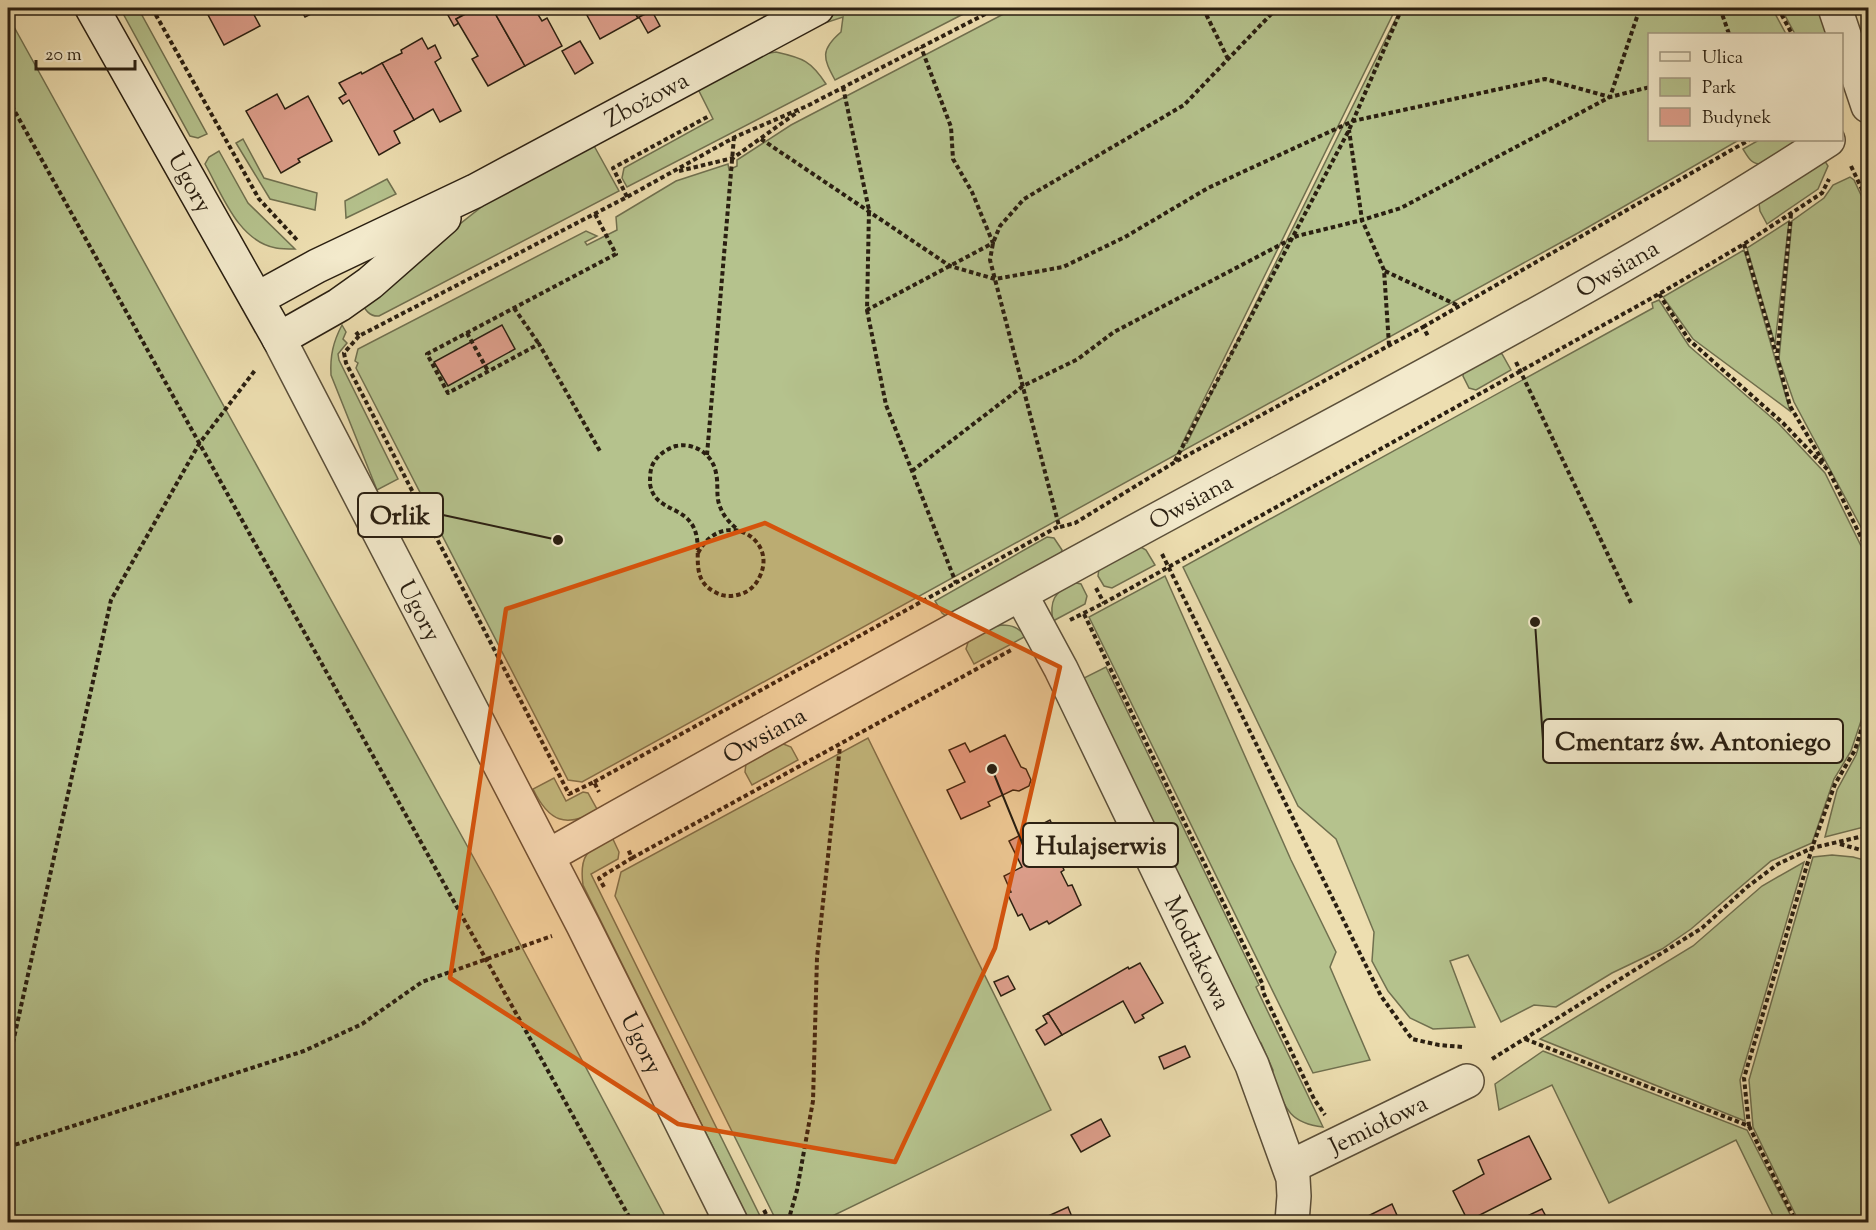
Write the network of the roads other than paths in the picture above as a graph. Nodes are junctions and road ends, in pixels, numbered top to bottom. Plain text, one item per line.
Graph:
1 (92, 8) edge
2 (817, 8) edge
3 (1835, 8) edge
4 (1869, 106) edge
5 (1869, 113) edge
6 (1843, 130) edge
7 (1826, 141) edge
8 (475, 191) junction
9 (257, 299) junction
10 (279, 339) junction
11 (1021, 595) junction
12 (548, 856) junction
13 (1472, 1075) road end
14 (1290, 1167) junction
15 (731, 1222) edge
16 (1292, 1222) edge

1 - 9 street, Ugory
2 - 8 street, Zbożowa
3 - 4 street
5 - 6 street
7 - 11 street, Owsiana
8 - 9 street, Zbożowa
8 - 10 street, Zbożowa
9 - 10 street, Ugory
10 - 12 street, Ugory
11 - 12 street, Owsiana
11 - 14 street, Modrakowa
12 - 15 street, Ugory
13 - 14 street, Jemiołowa
14 - 16 street, Modrakowa

